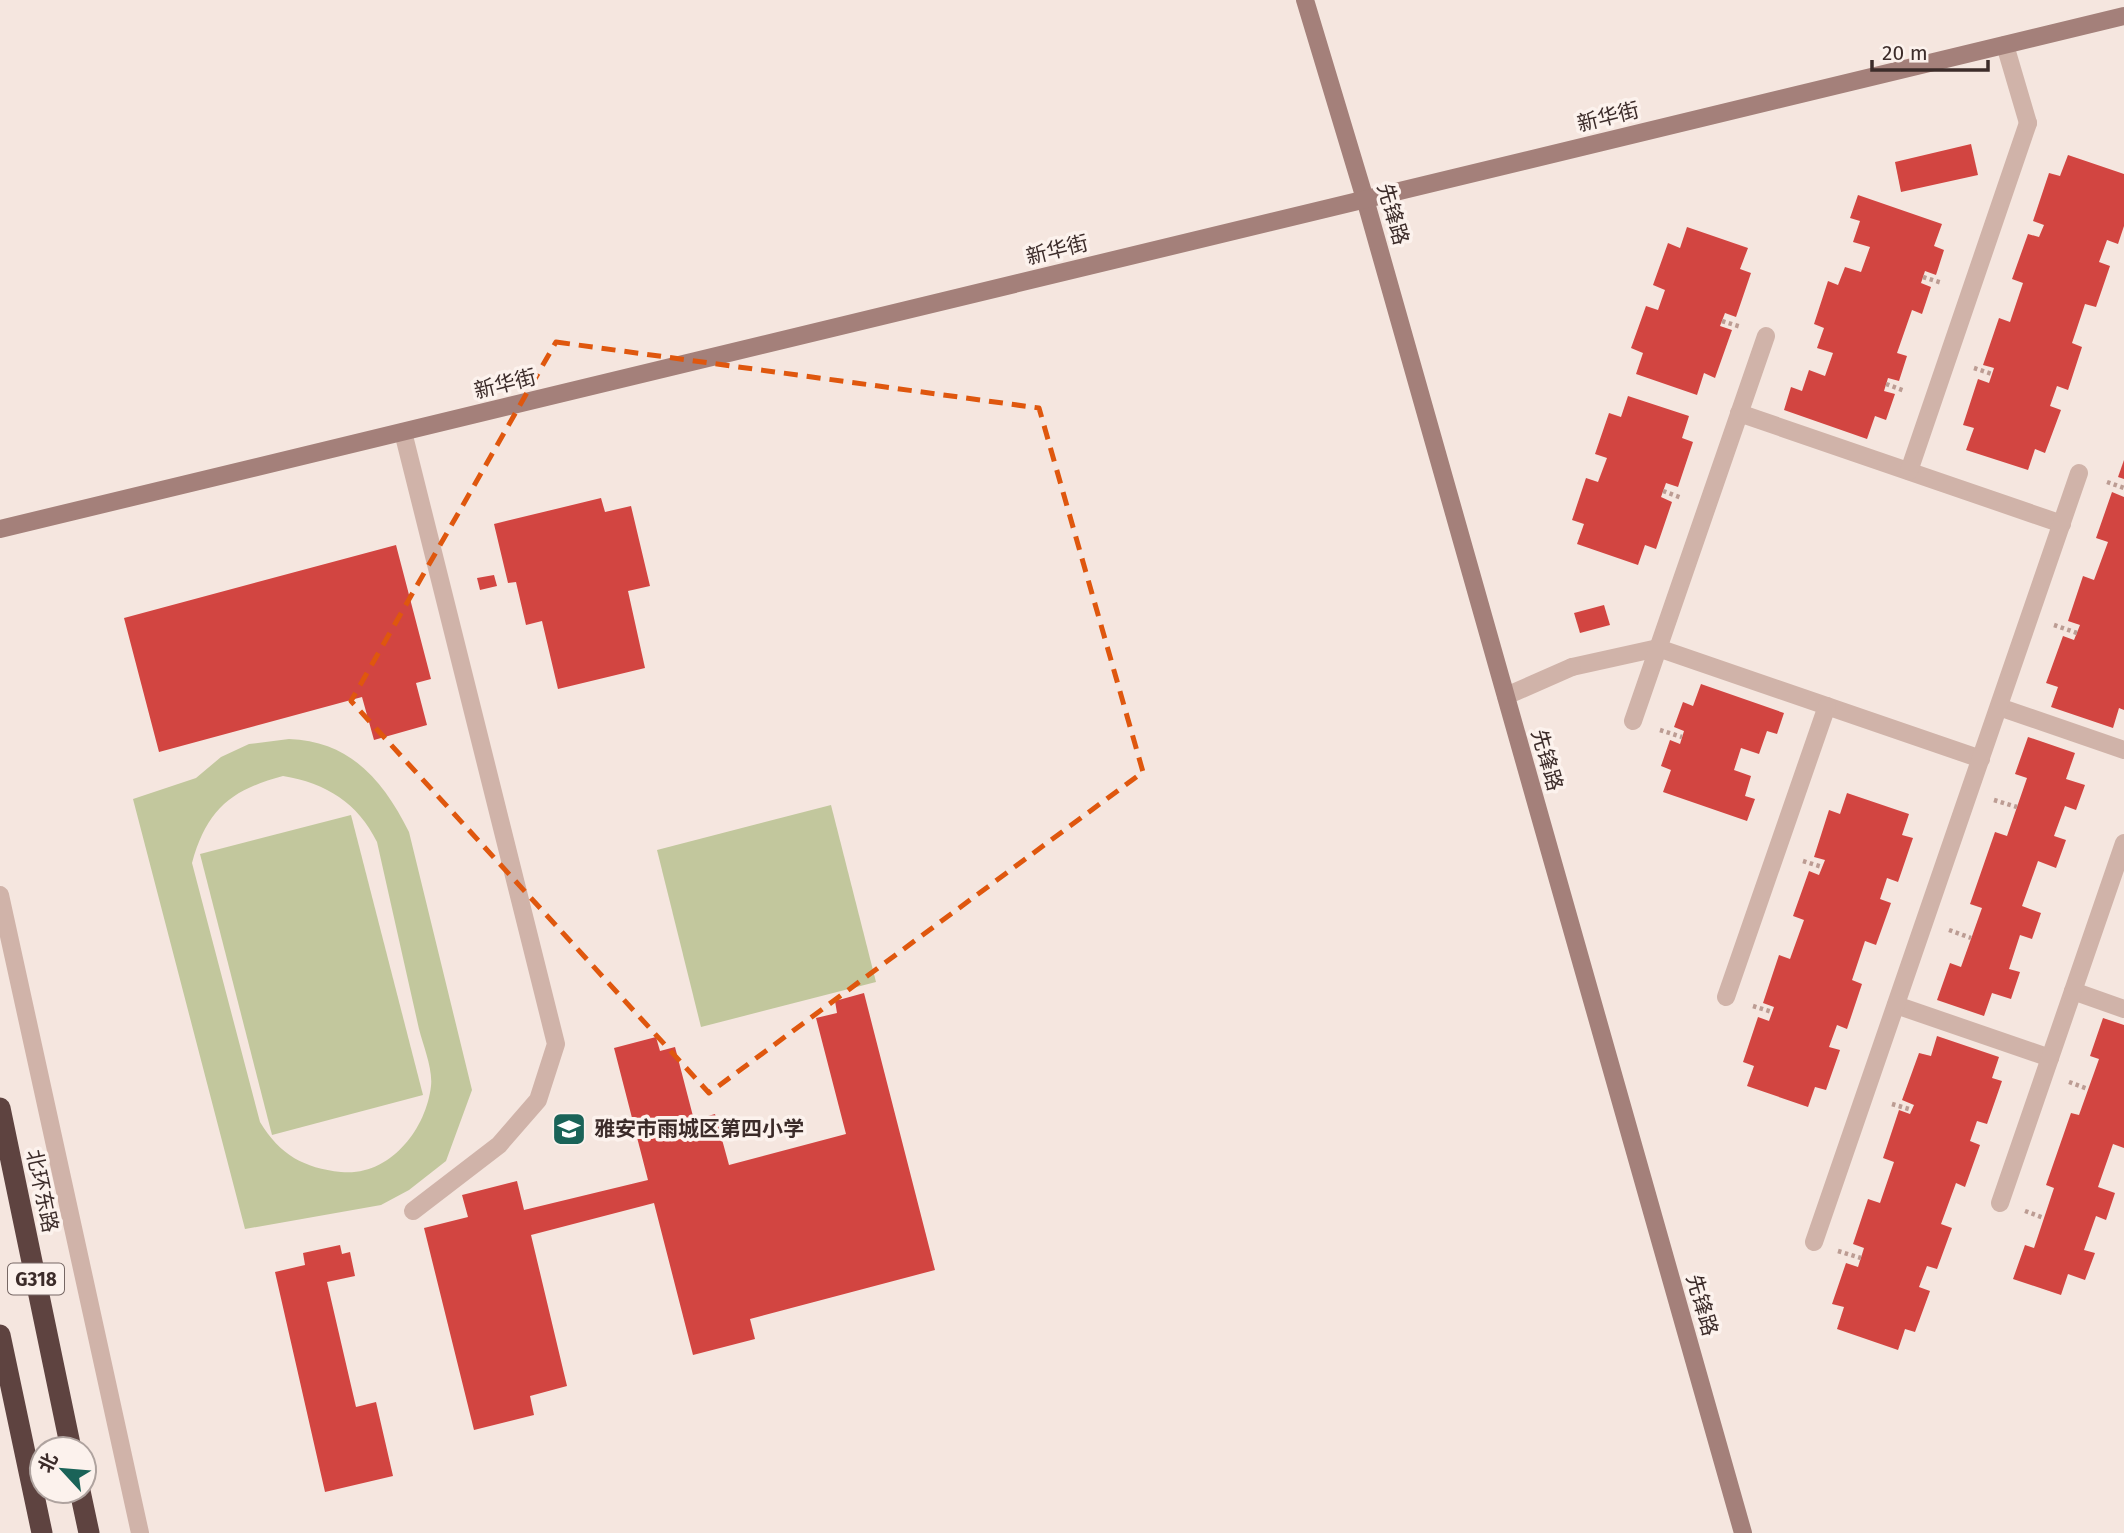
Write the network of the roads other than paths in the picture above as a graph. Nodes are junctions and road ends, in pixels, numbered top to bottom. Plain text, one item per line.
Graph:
1 (1305, 0) edge
2 (2124, 16) edge
3 (2006, 45) junction
4 (1365, 199) junction
5 (1766, 336) dead end
6 (1739, 413) junction
7 (403, 432) junction
8 (1909, 471) junction
9 (2079, 473) dead end
10 (2062, 524) junction
11 (0, 529) edge
12 (1658, 648) junction
13 (1506, 696) junction
14 (1827, 706) junction
15 (1999, 707) junction
16 (1633, 720) dead end
17 (2124, 750) edge
18 (1981, 759) junction
19 (2124, 844) edge
20 (0, 895) edge
21 (2073, 991) junction
22 (1726, 997) dead end
23 (1896, 1005) junction
24 (2124, 1009) edge
25 (2050, 1058) junction
26 (0, 1108) edge
27 (2000, 1203) dead end
28 (413, 1211) dead end
29 (1814, 1242) dead end
30 (0, 1335) edge
31 (68, 1435) edge
32 (83, 1505) edge
33 (41, 1533) edge
34 (89, 1533) edge
35 (139, 1533) edge
36 (1743, 1533) edge

1 - 4 street, 先锋路
2 - 3 street, 新华街
3 - 4 street, 新华街
3 - 8 street
4 - 7 street, 新华街
4 - 13 street, 先锋路
5 - 6 street
6 - 8 street
6 - 12 street
7 - 11 street, 新华街
7 - 28 street
8 - 10 street
9 - 10 street
10 - 15 street
12 - 13 street
12 - 14 street
12 - 16 street
13 - 36 street, 先锋路
14 - 18 street
14 - 22 street
15 - 17 street
15 - 18 street
18 - 23 street
19 - 21 street
20 - 35 street
21 - 24 street
21 - 25 street
23 - 25 street
23 - 29 street
25 - 27 street
26 - 31 highway, 北环东路 / G318
30 - 33 highway
32 - 34 highway

